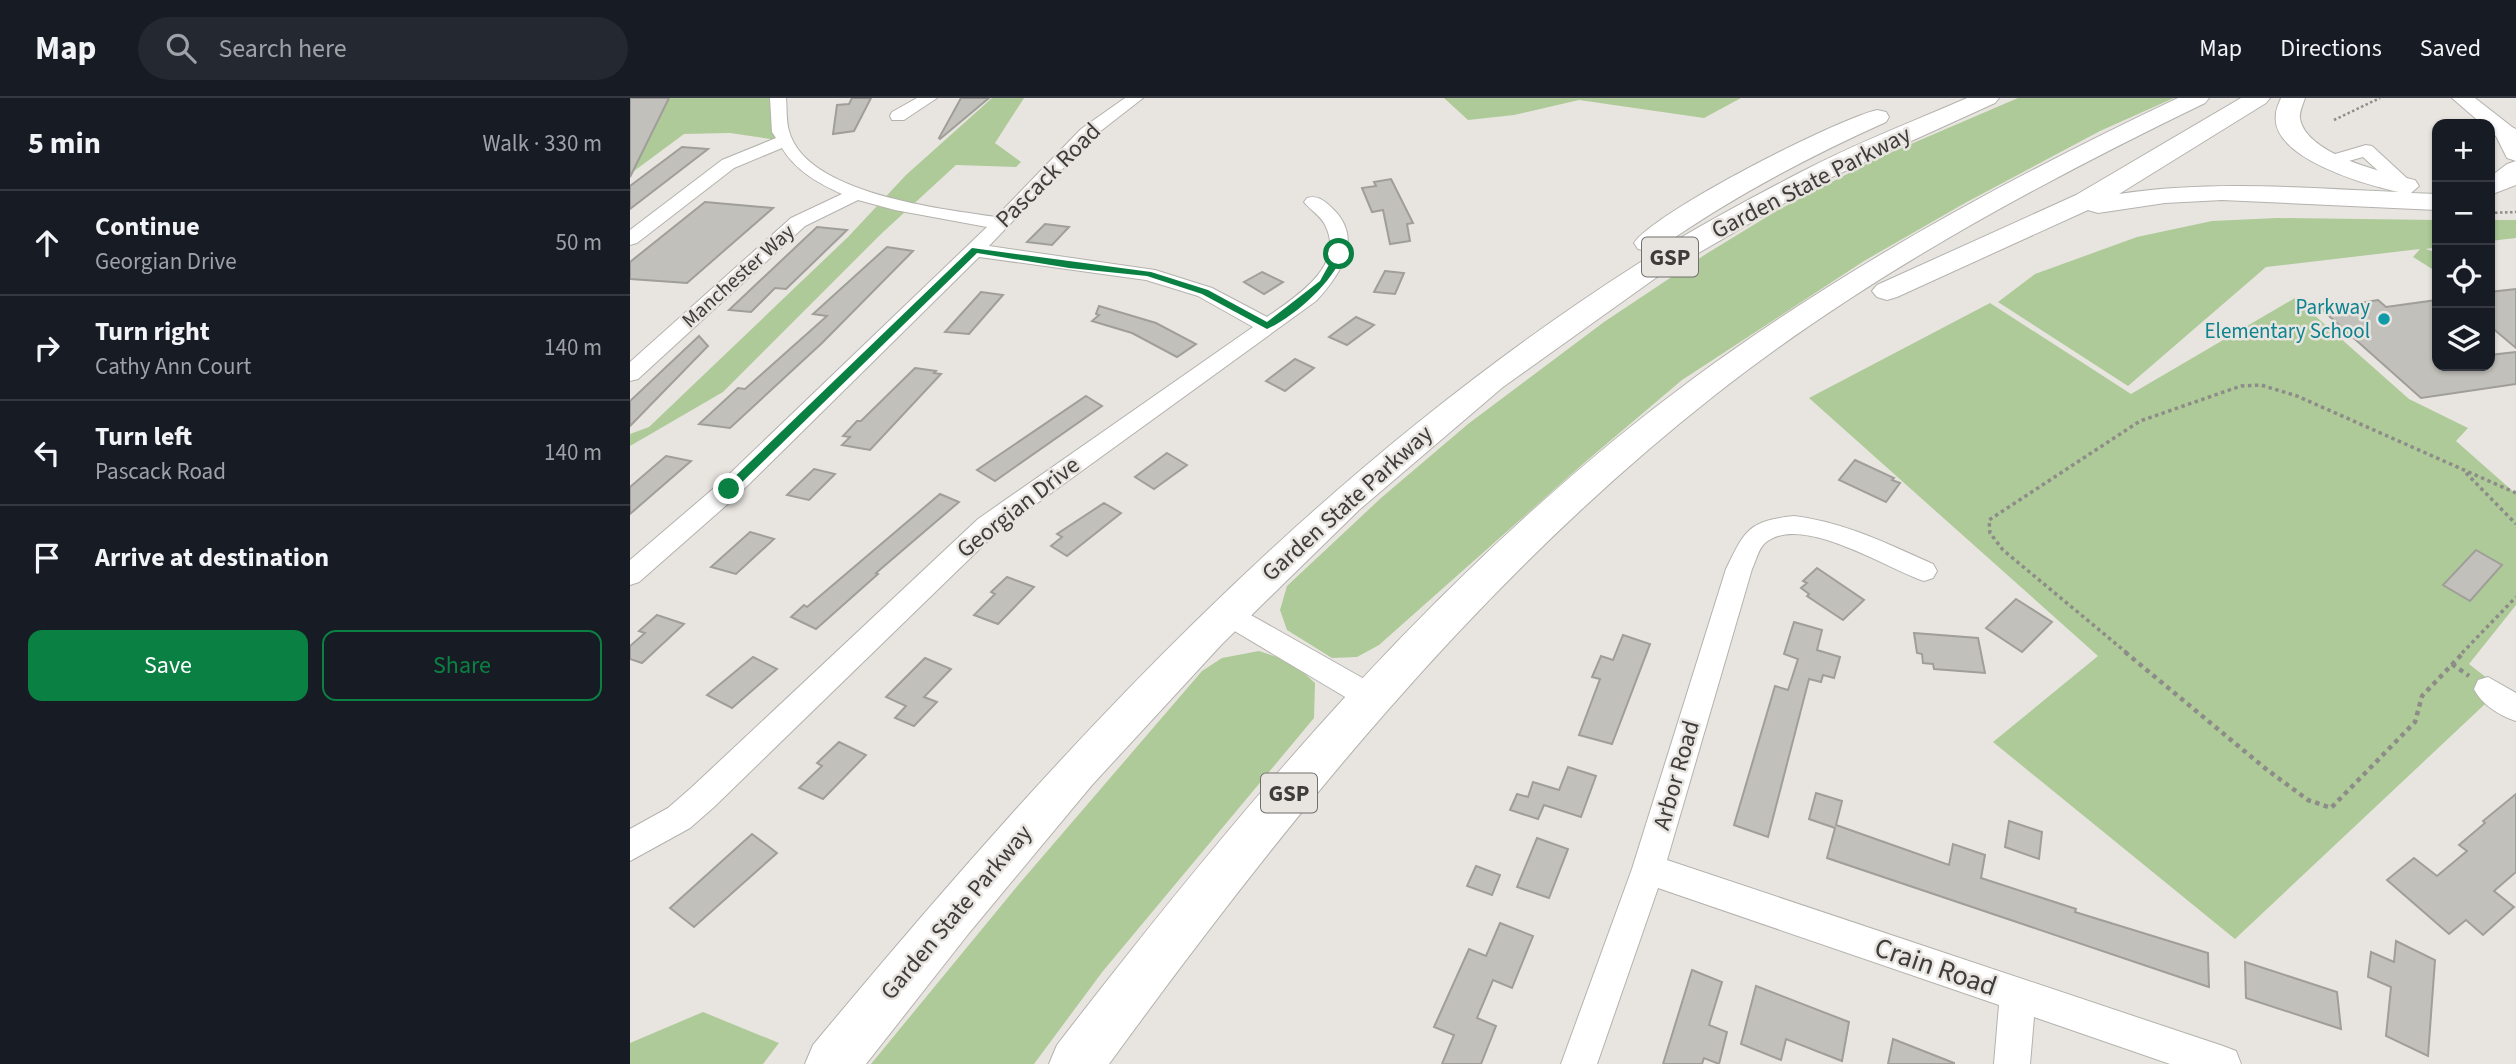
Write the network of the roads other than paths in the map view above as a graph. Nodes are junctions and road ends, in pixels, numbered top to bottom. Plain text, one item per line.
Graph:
1 (778, 98) edge
2 (929, 98) edge
3 (1135, 98) edge
4 (1924, 98) edge
5 (1987, 98) edge
6 (2197, 98) edge
7 (2258, 98) edge
8 (2293, 98) edge
9 (2462, 98) edge
10 (2480, 98) edge
11 (898, 116) dead end
12 (2513, 138) edge
13 (784, 141) junction
14 (2366, 150) joint
15 (2331, 161) junction
16 (2516, 169) edge
17 (2397, 178) junction
18 (2495, 185) edge
19 (2432, 188) edge
20 (856, 194) junction
21 (2331, 198) junction
22 (2516, 199) edge
23 (2495, 200) edge
24 (1313, 202) dead end
25 (2432, 202) edge
26 (2059, 215) junction
27 (998, 223) junction
28 (630, 239) edge
29 (975, 250) junction
30 (1267, 326) junction
31 (630, 374) edge
32 (1617, 457) junction
33 (1383, 468) junction
34 (1924, 571) dead end
35 (630, 575) edge
36 (1226, 612) junction
37 (2487, 689) dead end
38 (1372, 698) junction
39 (2516, 709) edge
40 (630, 846) edge
41 (1648, 869) junction
42 (2018, 994) junction
43 (832, 1064) edge
44 (1076, 1064) edge
45 (1578, 1064) edge
46 (2012, 1064) edge
47 (2223, 1064) edge

1 - 13 street
2 - 11 street
3 - 27 street, Pascack Road
4 - 33 highway
5 - 33 highway, Garden State Parkway / GSP
6 - 32 highway, GSP
7 - 26 highway
8 - 15 highway
9 - 12 main road
10 - 12 main road
13 - 20 street
13 - 28 street
14 - 15 street
14 - 17 street
15 - 17 highway
15 - 21 highway
16 - 18 highway
17 - 19 highway
20 - 27 street
20 - 31 street, Manchester Way
21 - 25 highway
21 - 26 highway
22 - 23 highway
24 - 30 street, Georgian Drive
26 - 32 highway
27 - 29 street, Pascack Road
29 - 30 street
29 - 35 street, Pascack Road
30 - 40 street, Georgian Drive
32 - 38 highway, GSP
33 - 36 highway, Garden State Parkway / GSP
34 - 41 street, Arbor Road
36 - 38 street
36 - 43 highway, Garden State Parkway / GSP
37 - 39 street
38 - 44 highway, GSP
41 - 42 street, Crain Road
41 - 45 street, Arbor Road
42 - 46 street
42 - 47 street, Crain Road

